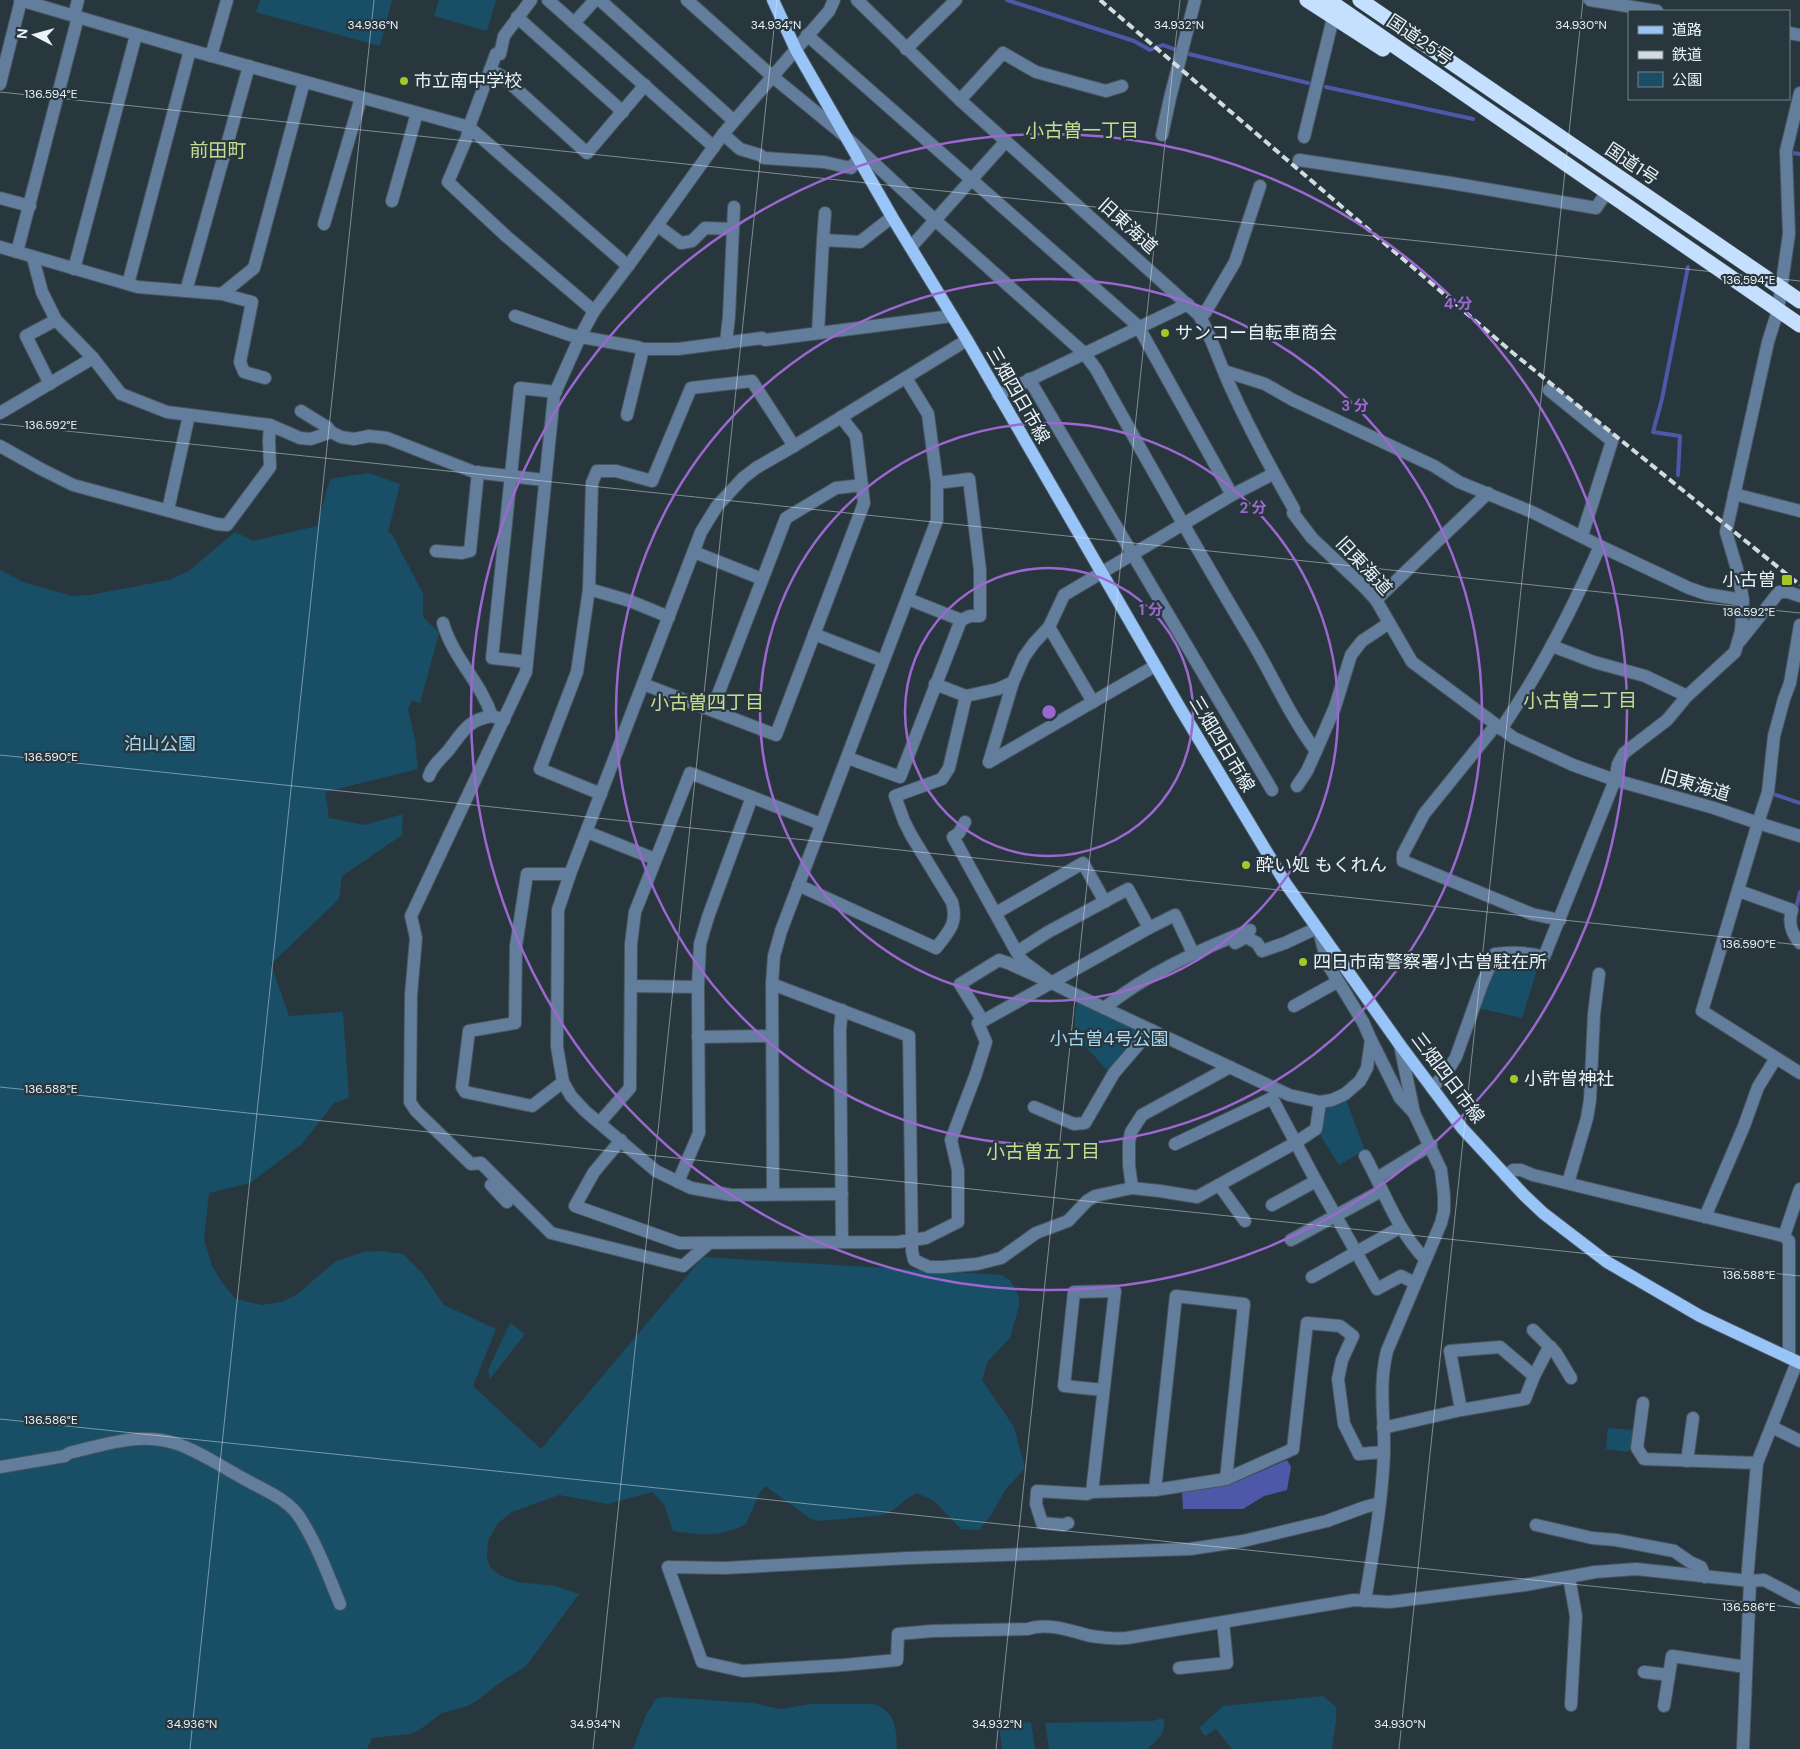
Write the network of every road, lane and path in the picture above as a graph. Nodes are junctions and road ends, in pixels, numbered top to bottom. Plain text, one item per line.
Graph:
1 (78, 0) edge
2 (227, 0) edge
3 (531, 0) edge
4 (548, 0) edge
5 (595, 0) edge
6 (600, 0) edge
7 (687, 0) edge
8 (773, 0) edge
9 (834, 0) edge
10 (856, 0) edge
11 (956, 0) edge
12 (1195, 0) edge
13 (1307, 0) edge
14 (1328, 0) edge
15 (1360, 0) edge
16 (1377, 0) edge
17 (24, 1) edge
18 (1597, 1) edge
19 (1651, 10) edge
20 (76, 17) junction
21 (517, 17) junction
22 (1334, 18) junction
23 (574, 23) junction
24 (136, 35) junction
25 (808, 35) junction
26 (906, 49) junction
27 (190, 50) junction
28 (796, 50) junction
29 (211, 56) junction
30 (1443, 58) junction
31 (250, 66) junction
32 (490, 70) junction
33 (773, 77) junction
34 (304, 82) junction
35 (0, 84) edge
36 (645, 85) junction
37 (1122, 86) dead end
38 (1800, 93) edge
39 (361, 98) junction
40 (960, 100) junction
41 (1491, 111) junction
42 (623, 112) junction
43 (416, 113) junction
44 (734, 121) junction
45 (469, 127) junction
46 (723, 134) junction
47 (1162, 135) dead end
48 (845, 136) junction
49 (1304, 137) dead end
50 (1006, 141) junction
51 (714, 147) junction
52 (858, 159) junction
53 (1299, 160) dead end
54 (972, 179) junction
55 (1260, 186) dead end
56 (1606, 192) junction
57 (0, 198) edge
58 (392, 201) dead end
59 (30, 206) junction
60 (734, 207) dead end
61 (825, 213) dead end
62 (892, 218) junction
63 (935, 220) junction
64 (324, 224) dead end
65 (658, 226) junction
66 (733, 229) junction
67 (1794, 235) edge
68 (823, 240) junction
69 (0, 247) edge
70 (911, 247) junction
71 (17, 252) junction
72 (33, 258) junction
73 (628, 266) junction
74 (74, 269) junction
75 (128, 284) junction
76 (1780, 288) junction
77 (186, 291) junction
78 (222, 294) junction
79 (1800, 301) edge
80 (1188, 304) junction
81 (1778, 310) junction
82 (594, 311) junction
83 (1199, 315) junction
84 (515, 316) dead end
85 (952, 316) junction
86 (56, 320) junction
87 (1800, 325) edge
88 (1138, 326) junction
89 (818, 333) junction
90 (580, 337) junction
91 (967, 340) junction
92 (726, 343) junction
93 (643, 349) junction
94 (1084, 353) junction
95 (93, 358) junction
96 (1224, 371) junction
97 (265, 378) dead end
98 (906, 378) junction
99 (1030, 379) junction
100 (50, 384) junction
101 (1549, 390) dead end
102 (556, 392) junction
103 (998, 395) junction
104 (301, 412) dead end
105 (0, 413) edge
106 (190, 415) junction
107 (627, 415) dead end
108 (842, 416) junction
109 (270, 425) junction
110 (331, 432) junction
111 (0, 446) edge
112 (794, 446) junction
113 (478, 472) junction
114 (1274, 474) junction
115 (510, 476) junction
116 (544, 480) junction
117 (937, 483) junction
118 (862, 485) junction
119 (1488, 493) junction
120 (1734, 494) junction
121 (1232, 495) junction
122 (168, 510) junction
123 (1800, 511) edge
124 (1182, 524) junction
125 (1582, 536) junction
126 (1600, 546) junction
127 (436, 551) dead end
128 (694, 552) junction
129 (1132, 555) junction
130 (1100, 572) junction
131 (762, 578) junction
132 (589, 588) junction
133 (1800, 596) edge
134 (908, 599) junction
135 (1376, 600) junction
136 (1743, 600) junction
137 (669, 616) junction
138 (961, 620) junction
139 (1389, 623) junction
140 (443, 624) dead end
141 (1800, 625) edge
142 (1049, 627) junction
143 (814, 634) junction
144 (1739, 643) junction
145 (1552, 646) junction
146 (883, 661) junction
147 (527, 662) junction
148 (1155, 666) junction
149 (1013, 682) junction
150 (643, 684) junction
151 (935, 684) junction
152 (966, 696) junction
153 (1687, 696) junction
154 (1093, 702) junction
155 (712, 710) junction
156 (498, 718) junction
157 (1499, 727) junction
158 (1316, 751) junction
159 (848, 758) junction
160 (429, 776) dead end
161 (1615, 780) junction
162 (1297, 786) dead end
163 (1272, 790) dead end
164 (601, 794) junction
165 (752, 797) junction
166 (965, 822) dead end
167 (1758, 823) junction
168 (821, 824) junction
169 (587, 832) junction
170 (1800, 836) edge
171 (654, 859) junction
172 (570, 874) junction
173 (798, 885) junction
174 (1739, 891) junction
175 (1105, 902) junction
176 (996, 913) junction
177 (1560, 920) junction
178 (1149, 928) junction
179 (1250, 930) dead end
180 (1319, 931) junction
181 (1800, 943) edge
182 (1220, 951) dead end
183 (1017, 952) junction
184 (1193, 953) junction
185 (1599, 974) dead end
186 (1337, 982) junction
187 (1052, 983) junction
188 (772, 984) junction
189 (631, 986) junction
190 (698, 987) junction
191 (1294, 1006) dead end
192 (1104, 1008) junction
193 (842, 1010) junction
194 (982, 1021) junction
195 (1151, 1030) junction
196 (772, 1036) junction
197 (698, 1037) junction
198 (1371, 1040) junction
199 (1400, 1045) junction
200 (1776, 1058) junction
201 (1230, 1067) junction
202 (1800, 1073) edge
203 (563, 1082) junction
204 (1432, 1088) junction
205 (1289, 1095) junction
206 (1274, 1102) junction
207 (1320, 1102) junction
208 (1034, 1107) dead end
209 (1414, 1113) junction
210 (600, 1122) junction
211 (621, 1140) junction
212 (1295, 1143) junction
213 (1175, 1144) dead end
214 (1431, 1145) junction
215 (1365, 1156) dead end
216 (471, 1164) junction
217 (1506, 1176) junction
218 (1377, 1178) junction
219 (1316, 1181) junction
220 (678, 1182) junction
221 (1568, 1182) junction
222 (1219, 1186) junction
223 (1132, 1188) junction
224 (1800, 1189) edge
225 (1381, 1191) junction
226 (773, 1194) junction
227 (842, 1194) junction
228 (507, 1202) dead end
229 (1272, 1205) dead end
230 (1335, 1216) junction
231 (1705, 1217) junction
232 (1244, 1220) dead end
233 (1401, 1227) junction
234 (1784, 1236) junction
235 (912, 1240) junction
236 (1291, 1240) dead end
237 (842, 1242) junction
238 (708, 1244) junction
239 (1356, 1252) junction
240 (1425, 1259) junction
241 (1312, 1277) dead end
242 (1415, 1283) junction
243 (1533, 1330) dead end
244 (1552, 1347) junction
245 (1796, 1361) edge
246 (1534, 1376) junction
247 (1571, 1378) dead end
248 (1103, 1390) junction
249 (1643, 1403) dead end
250 (1462, 1410) junction
251 (1693, 1418) dead end
252 (1772, 1427) junction
253 (1383, 1428) junction
254 (1800, 1441) edge
255 (1384, 1452) junction
256 (1687, 1461) junction
257 (1757, 1463) junction
258 (0, 1468) edge
259 (1226, 1479) junction
260 (1155, 1490) junction
261 (1092, 1492) junction
262 (1380, 1503) junction
263 (1068, 1524) dead end
264 (1536, 1525) dead end
265 (1569, 1577) junction
266 (1704, 1577) junction
267 (1749, 1581) junction
268 (1800, 1599) edge
269 (1365, 1601) junction
270 (340, 1604) dead end
271 (1223, 1622) junction
272 (1746, 1667) junction
273 (1178, 1668) dead end
274 (1644, 1672) dead end
275 (1669, 1675) junction
276 (1571, 1705) dead end
277 (1664, 1706) dead end
278 (1742, 1749) edge

1 - 20 street
2 - 29 street
3 - 21 street
4 - 23 street
5 - 23 street
6 - 44 street
7 - 33 street
8 - 28 main road, 三畑四日市線
9 - 25 street
10 - 26 street, 旧東海道
11 - 26 street
12 - 47 street
13 - 22 highway
14 - 41 highway, 国道25号
15 - 30 highway, 国道25号
16 - 30 highway
17 - 20 street
17 - 35 street
18 - 19 street
20 - 24 street
20 - 59 street
21 - 32 street
21 - 42 street
22 - 41 highway
22 - 49 street
23 - 36 street
24 - 27 street
24 - 74 street
25 - 28 street
25 - 54 street
26 - 40 street, 旧東海道
27 - 29 street
27 - 75 street
28 - 33 street
28 - 48 main road, 三畑四日市線
29 - 31 street
30 - 76 highway, 国道1号
31 - 34 street
31 - 77 street
32 - 42 street
32 - 45 street
33 - 44 street
33 - 48 street
34 - 39 street
34 - 78 street
36 - 42 street
36 - 51 street
37 - 40 street
38 - 67 street
39 - 43 street
39 - 64 street
40 - 50 street, 旧東海道
41 - 56 highway
43 - 45 street
43 - 58 street
44 - 46 street
45 - 73 street
45 - 82 street
46 - 51 street
46 - 52 street
48 - 52 main road, 三畑四日市線
48 - 63 street
50 - 54 street
50 - 80 street, 旧東海道
51 - 65 street
52 - 62 main road, 三畑四日市線
53 - 56 street
54 - 63 street
54 - 88 street
55 - 83 street
56 - 81 highway
57 - 59 street
59 - 71 street
60 - 66 street
61 - 68 street
62 - 68 street
62 - 70 main road, 三畑四日市線
63 - 70 street
63 - 94 street
65 - 66 street
65 - 73 street
66 - 92 street
67 - 76 street
68 - 89 street
69 - 71 street
70 - 85 main road, 三畑四日市線
71 - 72 street
72 - 74 street
72 - 86 street
73 - 82 street
74 - 75 street
75 - 77 street
76 - 79 highway, 国道1号
76 - 81 street
77 - 78 street
78 - 97 street
80 - 83 street, 旧東海道
80 - 88 street
81 - 87 highway
81 - 120 street
82 - 90 street
83 - 96 street, 旧東海道
84 - 90 street
85 - 89 street
85 - 91 main road, 三畑四日市線
86 - 95 street
86 - 100 street
88 - 94 street
88 - 121 street
89 - 92 street
90 - 93 street
90 - 102 street
91 - 98 street
91 - 103 main road, 三畑四日市線
92 - 93 street
93 - 107 street
94 - 99 street
94 - 124 street
95 - 100 street
95 - 106 street
96 - 114 street, 旧東海道
96 - 119 street
98 - 108 street
98 - 117 street
99 - 103 street
99 - 129 street
100 - 105 street
101 - 125 street
102 - 115 street
102 - 116 street
103 - 130 main road, 三畑四日市線
104 - 110 street
106 - 109 street
106 - 122 street
108 - 112 street
108 - 118 street
109 - 110 street
109 - 122 street
110 - 113 street
111 - 122 street
112 - 128 street
112 - 132 street
113 - 115 street
113 - 127 street
114 - 121 street
114 - 135 street, 旧東海道
115 - 116 street
115 - 147 street
116 - 147 street
117 - 134 street
117 - 138 street
118 - 131 street
118 - 143 street
119 - 125 street
119 - 135 street
120 - 123 street
120 - 136 street
121 - 124 street
124 - 129 street
124 - 158 street
125 - 126 street
126 - 136 street
126 - 145 street
128 - 131 street
128 - 137 street
129 - 130 street
129 - 163 street
130 - 142 street
130 - 148 main road, 三畑四日市線
131 - 155 street
132 - 137 street
132 - 164 street
133 - 144 street
134 - 138 street
134 - 146 street
135 - 139 street, 旧東海道
136 - 144 street
137 - 150 street
138 - 151 street
139 - 157 street, 旧東海道
139 - 158 street
140 - 156 street
141 - 167 street
142 - 149 street
142 - 154 street
143 - 146 street
143 - 155 street
144 - 153 street
145 - 153 street
145 - 157 street
146 - 159 street
147 - 156 street
148 - 154 street
148 - 180 main road, 三畑四日市線
149 - 152 street
149 - 154 street
150 - 155 street
150 - 164 street
151 - 152 street
151 - 159 street
152 - 173 street
153 - 161 street
156 - 160 street
156 - 216 street
157 - 161 street, 旧東海道
157 - 177 street
158 - 162 street
159 - 168 street
161 - 167 street, 旧東海道
161 - 177 street
164 - 169 street
165 - 168 street
165 - 171 street
165 - 190 street
166 - 176 street
167 - 170 street, 旧東海道
167 - 174 street
168 - 173 street
169 - 171 street
169 - 172 street
171 - 189 street
172 - 203 street
172 - 203 street
173 - 188 street
174 - 181 street
174 - 200 street
175 - 176 street
175 - 178 street
175 - 183 street
176 - 183 street
177 - 204 street
178 - 184 street
178 - 187 street
179 - 184 street
180 - 182 street
180 - 186 street
180 - 199 main road, 三畑四日市線
183 - 187 street
184 - 192 street
185 - 221 street
186 - 191 street
186 - 198 street
187 - 192 street
187 - 194 street
187 - 194 street
188 - 193 street
188 - 196 street
189 - 190 street
189 - 210 street
190 - 197 street
192 - 195 street
193 - 227 street
193 - 235 street
194 - 235 street
195 - 201 street
195 - 208 street
196 - 197 street
196 - 226 street
197 - 220 street
198 - 207 street
198 - 209 street
199 - 204 main road, 三畑四日市線
199 - 209 street
200 - 202 street
200 - 231 street
201 - 205 street
201 - 223 street
203 - 210 street
204 - 217 main road, 三畑四日市線
205 - 206 street
205 - 207 street
206 - 212 street
206 - 213 street
207 - 212 street
209 - 214 street
210 - 211 street
211 - 220 street
211 - 238 street
212 - 219 street
212 - 222 street
214 - 218 street
214 - 240 street
215 - 218 street
216 - 228 street
216 - 238 street
217 - 221 street
217 - 245 main road, 三畑四日市線
218 - 225 street
219 - 229 street
219 - 230 street
220 - 226 street
221 - 231 street
222 - 223 street
222 - 232 street
223 - 235 street
224 - 234 street
225 - 230 street
225 - 233 street
226 - 227 street
227 - 237 street
230 - 236 street
230 - 239 street
231 - 234 street
233 - 239 street
233 - 240 street
234 - 245 street
235 - 237 street
237 - 238 street
239 - 241 street
239 - 242 street
240 - 242 street
242 - 253 street
243 - 244 street
244 - 246 street
244 - 247 street
245 - 252 street
246 - 250 street
246 - 250 street
248 - 248 street
248 - 261 street
249 - 256 street
250 - 253 street
251 - 256 street
252 - 254 street
252 - 257 street
253 - 255 street
255 - 259 street
255 - 262 street
256 - 257 street
257 - 267 street
258 - 270 street
259 - 260 street
259 - 260 street
260 - 261 street
261 - 263 street
262 - 269 street
262 - 271 street
264 - 266 street
265 - 266 street
265 - 269 street
265 - 276 street
266 - 267 street
267 - 268 street
267 - 272 street
269 - 271 street
271 - 273 street
272 - 275 street
272 - 278 street
274 - 275 street
275 - 277 street

